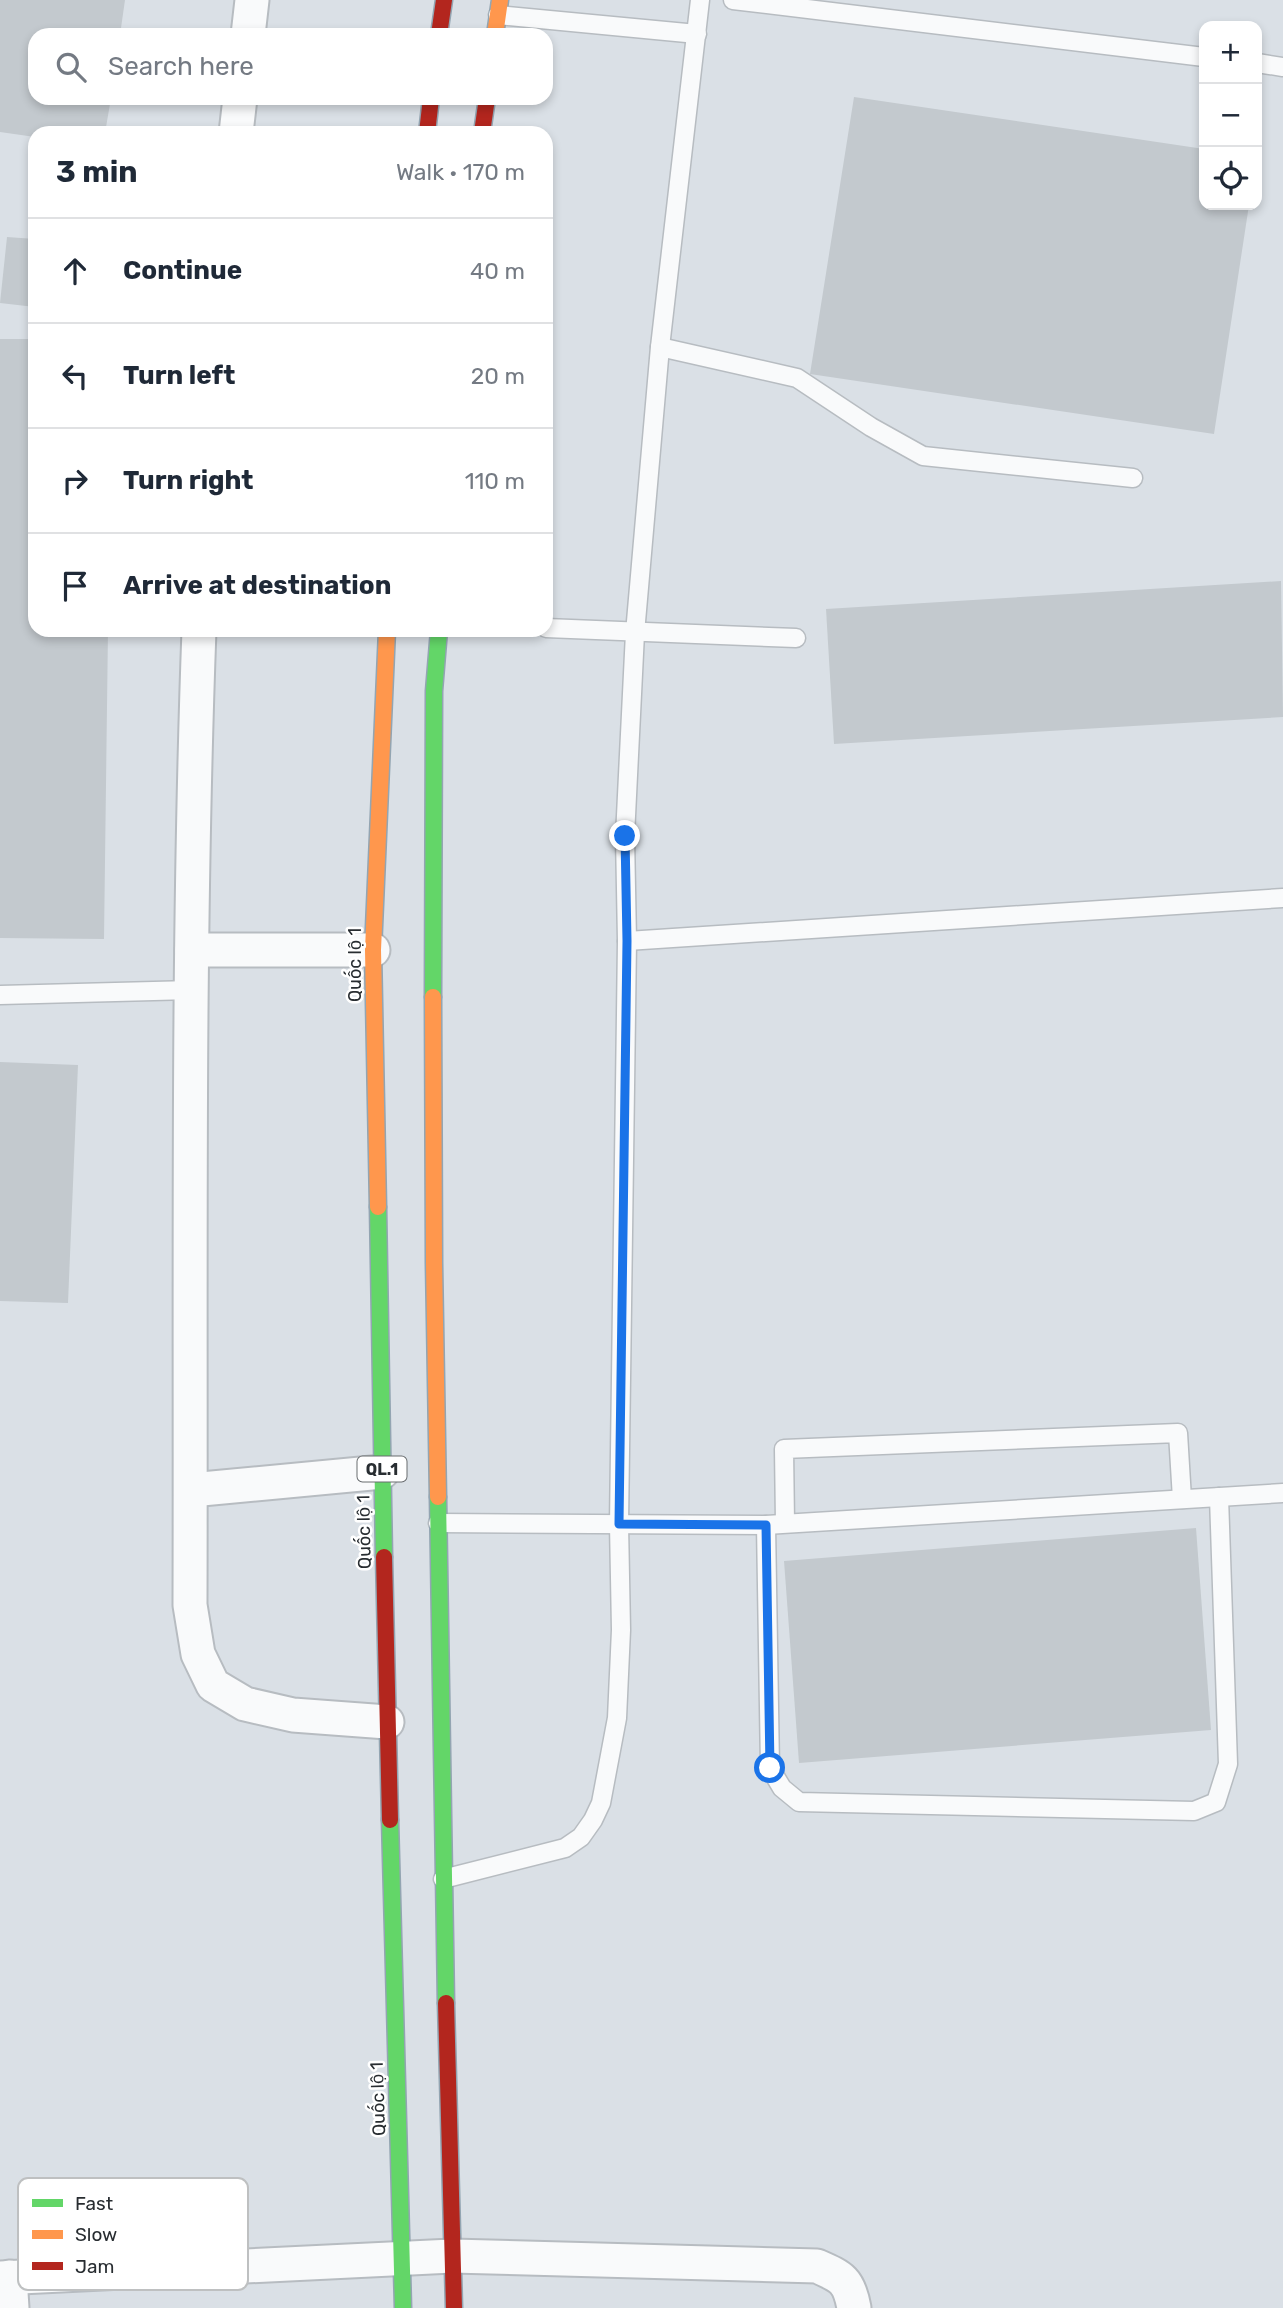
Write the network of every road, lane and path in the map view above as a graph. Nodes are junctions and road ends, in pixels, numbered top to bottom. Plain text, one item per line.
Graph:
1 (252, 0) edge
2 (444, 0) edge
3 (700, 0) edge
4 (733, 0) edge
5 (499, 8) edge
6 (249, 28) edge
7 (440, 28) edge
8 (496, 28) edge
9 (697, 34) junction
10 (1199, 56) edge
11 (1262, 64) edge
12 (1283, 67) edge
13 (239, 105) edge
14 (430, 105) edge
15 (485, 105) edge
16 (237, 126) edge
17 (428, 126) edge
18 (483, 126) edge
19 (660, 347) junction
20 (1133, 478) dead end
21 (553, 628) edge
22 (635, 633) junction
23 (199, 637) edge
24 (387, 637) edge
25 (438, 637) edge
26 (796, 638) dead end
27 (1283, 898) edge
28 (627, 941) junction
29 (192, 950) junction
30 (373, 950) junction
31 (191, 990) junction
32 (0, 995) edge
33 (382, 1472) junction
34 (191, 1490) junction
35 (1283, 1493) edge
36 (1219, 1497) junction
37 (1182, 1499) junction
38 (438, 1523) junction
39 (785, 1523) junction
40 (619, 1524) junction
41 (766, 1525) junction
42 (387, 1722) junction
43 (443, 1880) junction
44 (452, 2256) junction
45 (401, 2259) junction
46 (248, 2270) edge
47 (402, 2308) edge
48 (454, 2308) edge
49 (854, 2308) edge

1 - 6 street
2 - 7 highway
3 - 9 lane
4 - 10 lane
5 - 8 highway
5 - 9 lane
9 - 19 lane
11 - 12 lane
13 - 16 street
14 - 17 highway
15 - 18 highway
19 - 20 lane
19 - 22 lane
21 - 22 lane
22 - 26 lane
22 - 28 lane
23 - 29 street
24 - 30 highway, Quốc lộ 1 / QL.1
25 - 38 highway
27 - 28 lane
28 - 40 lane
29 - 30 street
29 - 31 street
30 - 33 highway, Quốc lộ 1 / QL.1
31 - 32 lane
31 - 34 street
33 - 34 street
33 - 42 highway, Quốc lộ 1 / QL.1
34 - 42 street
35 - 36 lane
36 - 37 lane
36 - 41 lane
37 - 39 lane
37 - 39 lane
38 - 40 lane
38 - 43 highway
39 - 41 lane
40 - 41 lane
40 - 43 lane
42 - 45 highway, Quốc lộ 1 / QL.1
43 - 44 highway
44 - 45 street
44 - 48 highway
44 - 49 street
45 - 46 street
45 - 47 highway, Quốc lộ 1 / QL.1

